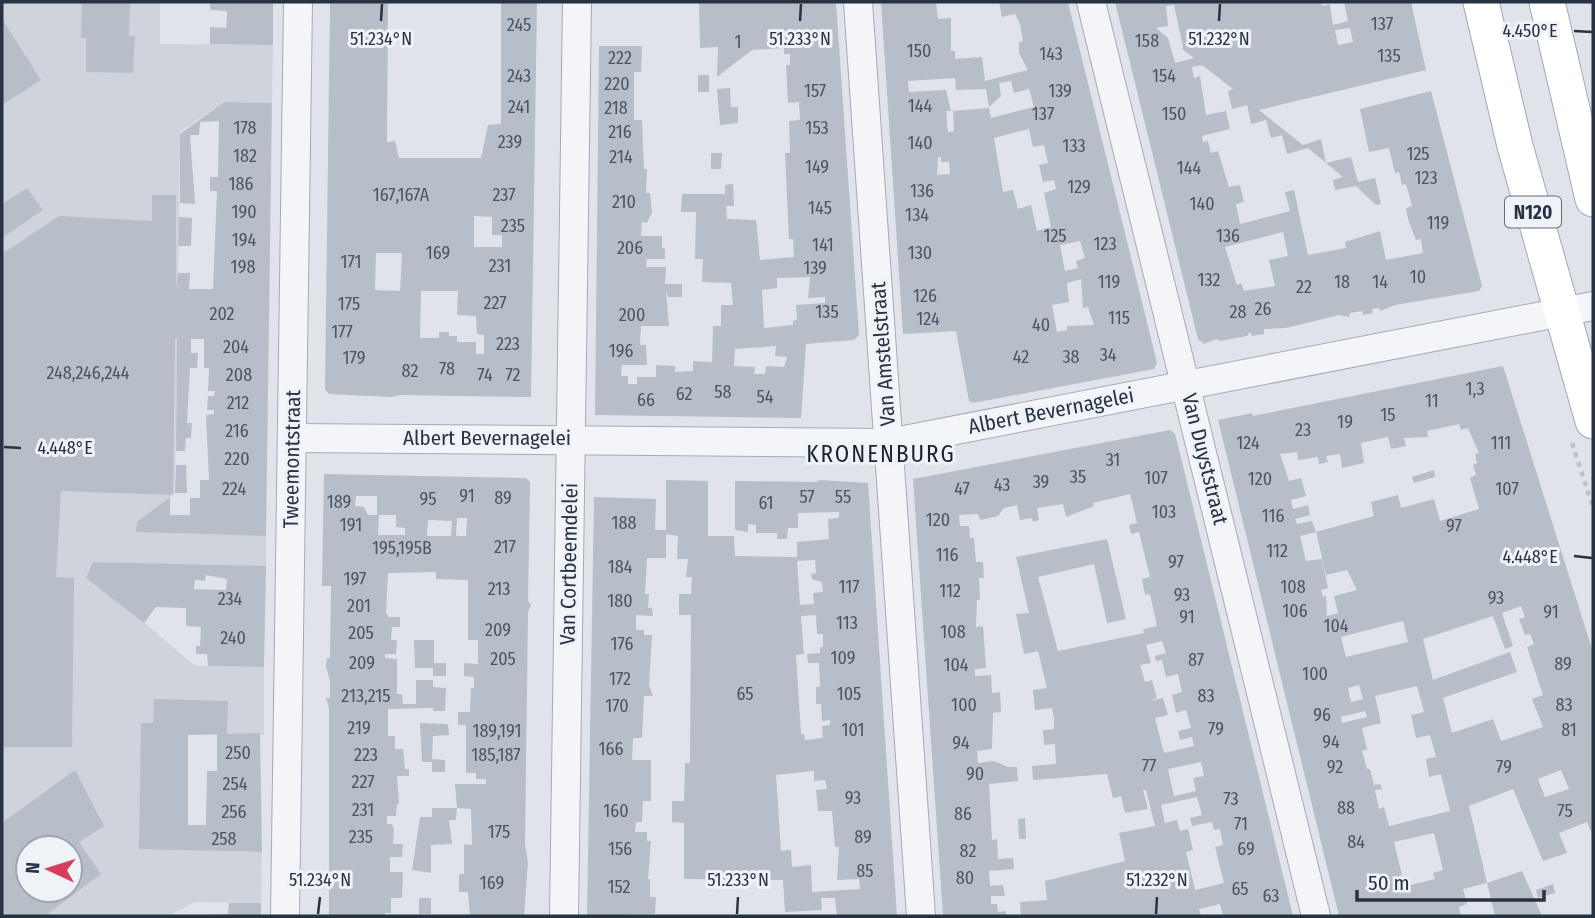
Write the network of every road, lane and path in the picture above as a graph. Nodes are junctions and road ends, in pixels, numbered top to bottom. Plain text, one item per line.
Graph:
1 (298, 2) edge
2 (577, 2) edge
3 (858, 2) edge
4 (1091, 2) edge
5 (1481, 2) edge
6 (1547, 2) edge
7 (1593, 199) edge
8 (1577, 309) edge
9 (1187, 386) junction
10 (1593, 421) edge
11 (292, 438) junction
12 (571, 438) junction
13 (889, 443) junction
14 (285, 916) edge
15 (564, 916) edge
16 (921, 916) edge
17 (1316, 916) edge

1 - 11 street, Tweemontstraat
2 - 12 street, Van Cortbeemdelei
3 - 13 street, Van Amstelstraat
4 - 9 street, Van Duyststraat
5 - 8 main road, N120
6 - 7 main road, N120
8 - 9 street, Albert Bevernagelei
8 - 10 main road, N120
9 - 13 street, Albert Bevernagelei
9 - 17 street, Van Duyststraat
11 - 12 street, Albert Bevernagelei
11 - 14 street, Tweemontstraat
12 - 13 street, Albert Bevernagelei
12 - 15 street, Van Cortbeemdelei
13 - 16 street, Van Amstelstraat

